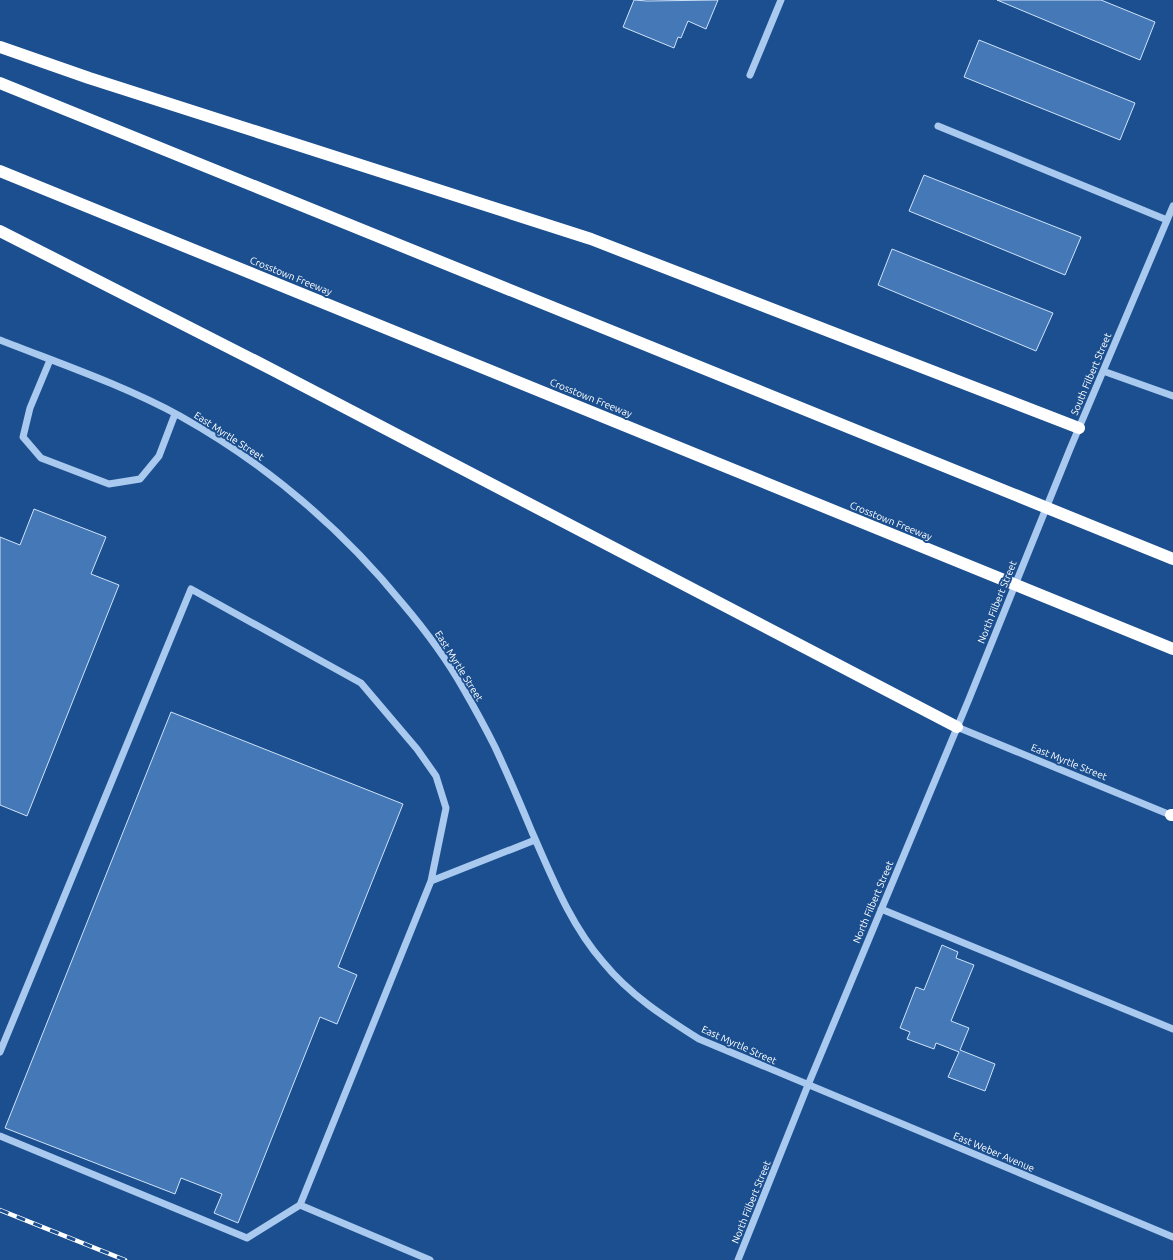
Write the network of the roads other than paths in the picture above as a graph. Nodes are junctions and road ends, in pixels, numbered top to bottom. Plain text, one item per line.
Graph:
1 (781, 0) edge
2 (0, 47) edge
3 (750, 75) dead end
4 (0, 82) edge
5 (938, 126) dead end
6 (0, 170) edge
7 (1173, 206) edge
8 (1167, 220) junction
9 (0, 231) edge
10 (0, 340) edge
11 (50, 360) junction
12 (1103, 371) junction
13 (1173, 396) edge
14 (175, 414) junction
15 (1079, 428) junction
16 (1029, 552) joint
17 (1173, 559) edge
18 (1173, 649) edge
19 (957, 727) junction
20 (1172, 815) edge
21 (535, 840) junction
22 (431, 882) junction
23 (881, 909) junction
24 (1173, 1028) edge
25 (0, 1052) edge
26 (808, 1085) junction
27 (0, 1136) edge
28 (300, 1205) junction
29 (1173, 1237) edge
30 (430, 1260) edge
31 (738, 1260) edge

1 - 3 street
2 - 15 highway
4 - 17 highway
5 - 8 street
6 - 18 highway, Crosstown Freeway
7 - 8 street, South Filbert Street
8 - 12 street, South Filbert Street
9 - 19 highway
10 - 11 street, East Myrtle Street
11 - 14 street, East Myrtle Street
11 - 14 street
12 - 13 street
12 - 15 street, South Filbert Street
14 - 21 street, East Myrtle Street
15 - 16 street, South Filbert Street
16 - 19 street, North Filbert Street
19 - 20 street, East Myrtle Street
19 - 23 street, North Filbert Street
21 - 22 street
21 - 26 street, East Myrtle Street
22 - 25 street
22 - 28 street
23 - 24 street
23 - 26 street, North Filbert Street
26 - 29 street, East Weber Avenue
26 - 31 street, North Filbert Street
27 - 28 street
28 - 30 street

